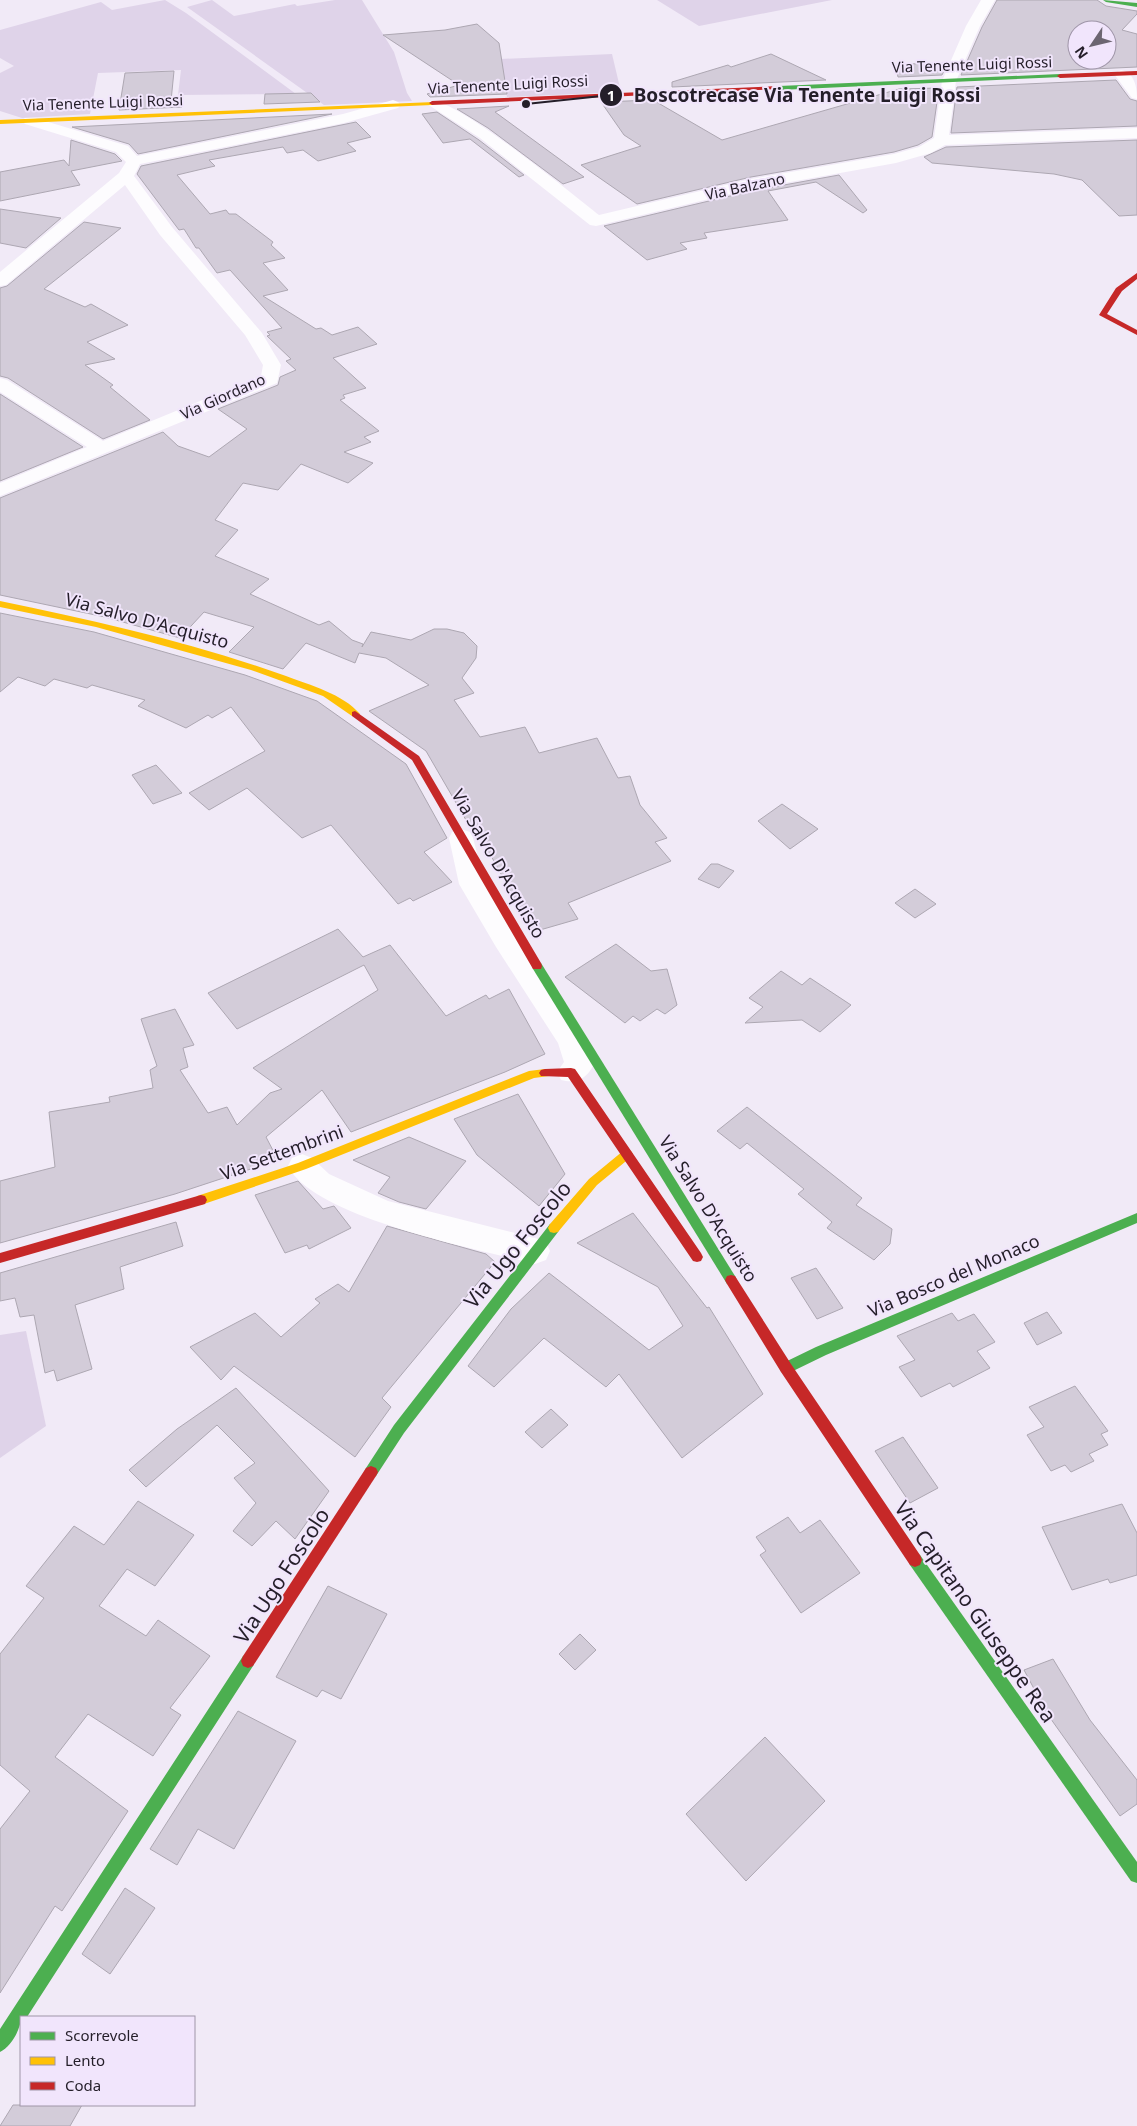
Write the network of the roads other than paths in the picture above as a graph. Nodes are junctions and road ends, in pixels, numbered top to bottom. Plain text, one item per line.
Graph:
1 (988, 0) edge
2 (1106, 0) edge
3 (1137, 5) edge
4 (1137, 73) edge
5 (1121, 74) junction
6 (949, 81) junction
7 (1137, 95) edge
8 (435, 104) junction
9 (393, 105) junction
10 (30, 121) junction
11 (0, 122) edge
12 (1137, 133) edge
13 (941, 140) junction
14 (130, 169) junction
15 (1137, 275) edge
16 (0, 281) edge
17 (1137, 333) edge
18 (0, 384) edge
19 (102, 448) junction
20 (0, 490) edge
21 (0, 604) edge
22 (461, 838) junction
23 (571, 1072) junction
24 (627, 1154) junction
25 (302, 1166) junction
26 (1137, 1218) edge
27 (535, 1251) junction
28 (0, 1258) edge
29 (702, 1265) dead end
30 (756, 1344) dead end
31 (786, 1368) junction
32 (1137, 1875) edge
33 (0, 2044) edge

1 - 6 street
2 - 3 street
4 - 5 street, Via Tenente Luigi Rossi
5 - 6 street, Via Tenente Luigi Rossi
5 - 7 street
6 - 8 street, Via Tenente Luigi Rossi
6 - 13 street
8 - 9 street, Via Tenente Luigi Rossi
8 - 13 street, Via Balzano
9 - 10 street, Via Tenente Luigi Rossi
9 - 14 street
10 - 11 street, Via Tenente Luigi Rossi
10 - 14 street
12 - 13 street
14 - 16 street
14 - 19 street, Via Giordano
15 - 17 street
18 - 19 street
19 - 20 street, Via Giordano
21 - 22 street, Via Salvo D'Acquisto
22 - 23 street
22 - 31 street, Via Salvo D'Acquisto
23 - 24 street
23 - 25 street, Via Settembrini
24 - 27 street, Via Ugo Foscolo
24 - 29 street
25 - 27 street
25 - 28 street, Via Settembrini
26 - 31 street, Via Bosco del Monaco
27 - 33 street, Via Ugo Foscolo
30 - 31 street
31 - 32 street, Via Capitano Giuseppe Rea

